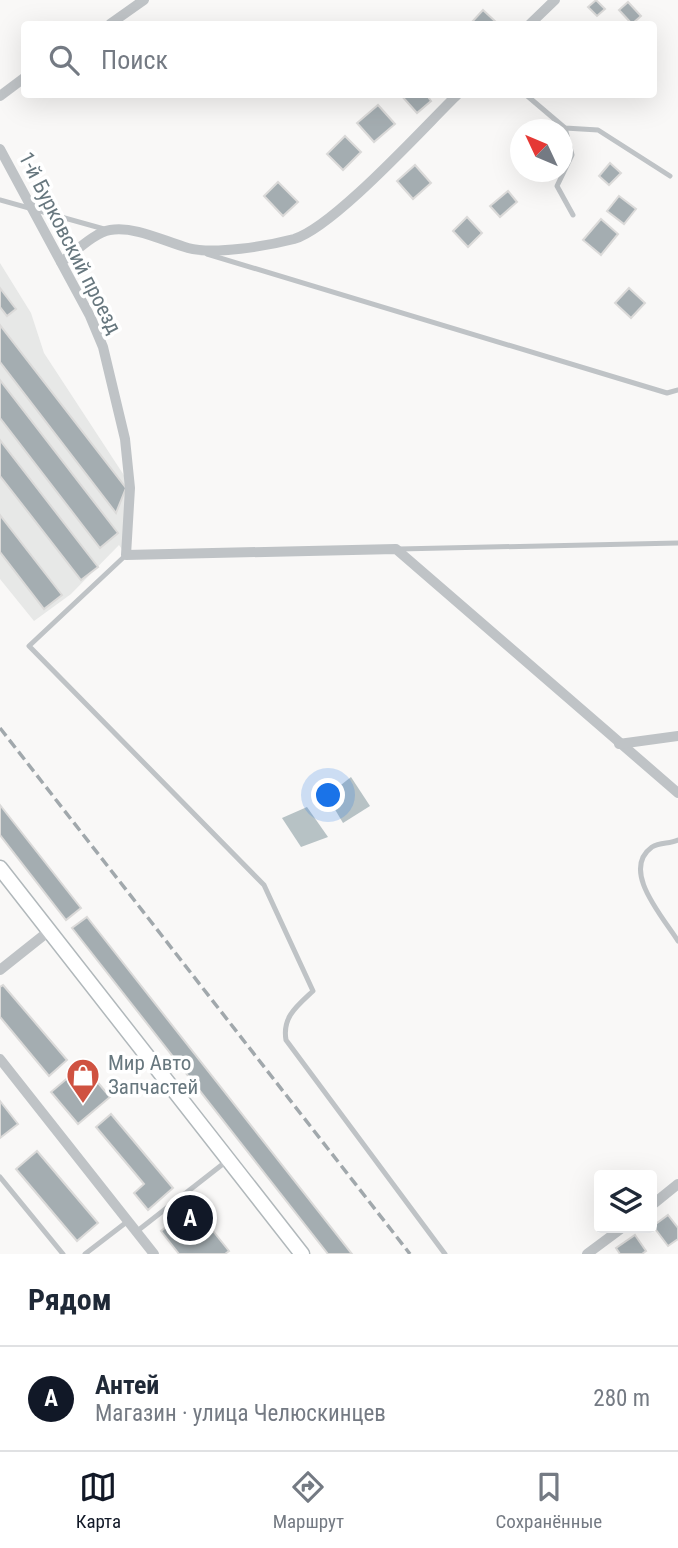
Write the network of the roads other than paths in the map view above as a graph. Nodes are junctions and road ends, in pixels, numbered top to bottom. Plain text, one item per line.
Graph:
1 (144, 0) edge
2 (555, 0) edge
3 (114, 21) edge
4 (533, 21) edge
5 (21, 80) edge
6 (0, 96) edge
7 (454, 98) edge
8 (530, 98) edge
9 (554, 119) edge
10 (573, 128) edge
11 (0, 149) edge
12 (670, 176) dead end
13 (559, 182) edge
14 (0, 200) edge
15 (33, 210) junction
16 (573, 215) dead end
17 (107, 230) junction
18 (191, 249) junction
19 (61, 262) junction
20 (678, 390) edge
21 (678, 543) edge
22 (396, 549) junction
23 (126, 555) junction
24 (678, 736) edge
25 (619, 744) junction
26 (678, 793) edge
27 (678, 840) edge
28 (0, 868) edge
29 (49, 931) junction
30 (678, 941) edge
31 (0, 970) edge
32 (0, 1059) edge
33 (228, 1160) junction
34 (0, 1177) edge
35 (678, 1184) edge
36 (657, 1201) edge
37 (128, 1221) junction
38 (136, 1232) junction
39 (615, 1233) edge
40 (63, 1254) edge
41 (85, 1254) edge
42 (154, 1254) edge
43 (302, 1254) edge
44 (445, 1254) edge
45 (587, 1254) edge

1 - 3 street
2 - 4 street
5 - 6 street
7 - 18 street
8 - 9 lane
10 - 12 lane
11 - 15 street, 1-й Бурковский проезд
13 - 16 lane
14 - 15 lane
15 - 17 lane
15 - 19 street, 1-й Бурковский проезд
17 - 18 street
17 - 19 street
18 - 20 lane
19 - 23 street, 1-й Бурковский проезд
21 - 22 lane
22 - 23 street
22 - 25 street
23 - 44 lane
24 - 25 street
25 - 26 street
27 - 30 lane
28 - 29 main road
29 - 31 street
29 - 33 main road
32 - 37 street
33 - 38 lane
33 - 43 main road
34 - 40 lane
35 - 36 street
37 - 38 street
37 - 41 lane
38 - 42 street
39 - 45 street

